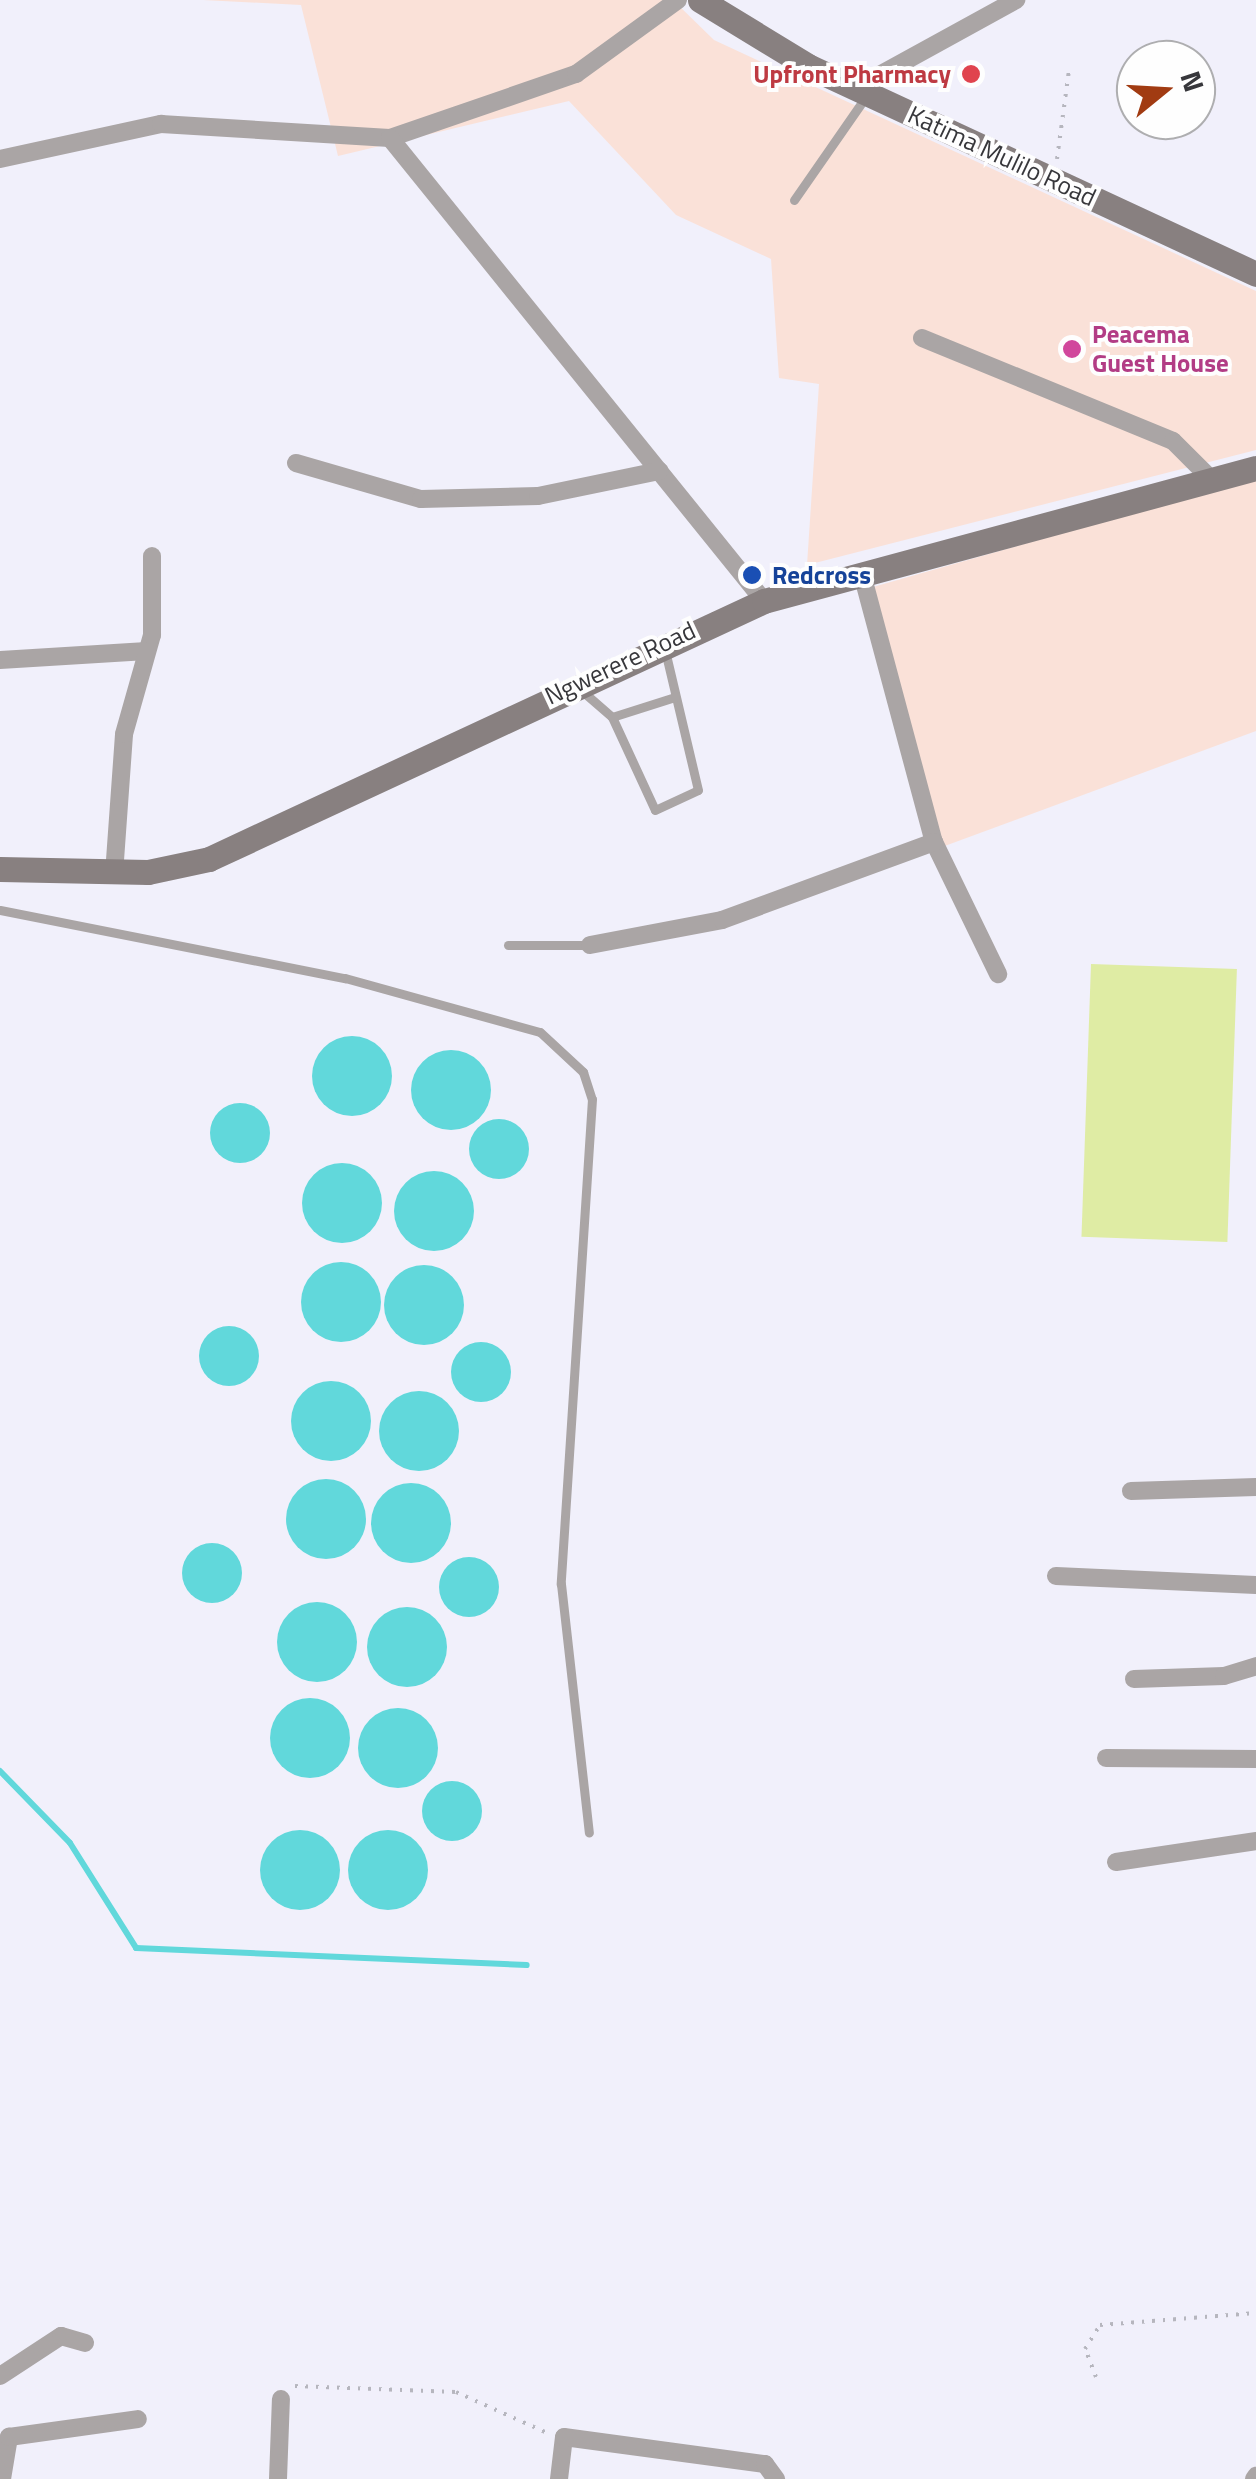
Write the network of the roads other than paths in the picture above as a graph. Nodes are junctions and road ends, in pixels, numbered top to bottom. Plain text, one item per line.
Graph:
1 (678, 0) edge
2 (700, 0) edge
3 (1016, 0) edge
4 (862, 91) junction
5 (390, 138) junction
6 (0, 160) edge
7 (794, 200) dead end
8 (1256, 274) edge
9 (922, 338) dead end
10 (296, 462) dead end
11 (1256, 468) edge
12 (660, 472) junction
13 (1212, 480) junction
14 (152, 556) dead end
15 (862, 574) junction
16 (764, 600) junction
17 (663, 643) junction
18 (147, 651) junction
19 (0, 660) edge
20 (574, 684) junction
21 (676, 697) junction
22 (612, 717) junction
23 (934, 842) junction
24 (0, 869) edge
25 (114, 874) junction
26 (0, 910) edge
27 (508, 945) dead end
28 (590, 946) joint
29 (998, 974) dead end
30 (1256, 1487) edge
31 (1131, 1491) dead end
32 (1056, 1576) dead end
33 (1256, 1585) edge
34 (1256, 1666) edge
35 (1134, 1678) dead end
36 (1106, 1758) dead end
37 (1256, 1759) edge
38 (590, 1832) dead end
39 (1256, 1841) edge
40 (1116, 1862) dead end
41 (85, 2343) dead end
42 (0, 2376) edge
43 (281, 2399) road end
44 (138, 2420) dead end
45 (0, 2440) edge
46 (1, 2451) edge
47 (2, 2479) edge
48 (278, 2479) edge
49 (559, 2479) edge
50 (776, 2479) edge

1 - 5 street
2 - 4 street, Katima Mulilo Road
3 - 4 street
4 - 7 lane
4 - 8 street, Katima Mulilo Road
5 - 6 street
5 - 12 street
9 - 13 street
10 - 12 street
11 - 13 street, Ngwerere Road
12 - 16 street
13 - 15 street, Ngwerere Road
14 - 18 street
15 - 16 street, Ngwerere Road
15 - 23 street
16 - 17 street, Ngwerere Road
17 - 20 street, Ngwerere Road
17 - 21 lane
18 - 19 street
18 - 25 street
20 - 22 lane
20 - 25 street, Ngwerere Road
21 - 22 lane
21 - 22 lane
23 - 28 street
23 - 29 street
24 - 25 street, Ngwerere Road
26 - 38 lane
27 - 28 lane
30 - 31 street
32 - 33 street
34 - 35 street
36 - 37 street
39 - 40 street
41 - 42 street
43 - 48 street
44 - 46 street
45 - 46 street
46 - 47 street
49 - 50 street

